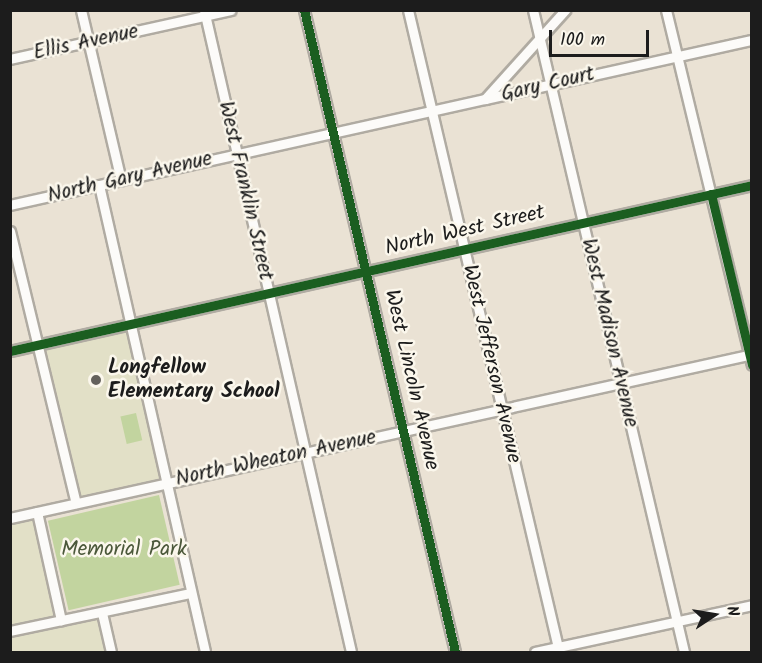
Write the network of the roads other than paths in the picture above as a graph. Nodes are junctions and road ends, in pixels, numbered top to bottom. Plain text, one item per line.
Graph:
1 (81, 10) edge
2 (231, 10) edge
3 (304, 10) edge
4 (408, 10) edge
5 (533, 10) edge
6 (565, 10) edge
7 (666, 10) edge
8 (204, 14) edge
9 (540, 38) junction
10 (752, 40) edge
11 (89, 42) junction
12 (677, 57) junction
13 (10, 59) edge
14 (550, 84) junction
15 (485, 99) junction
16 (432, 111) junction
17 (333, 133) junction
18 (237, 154) junction
19 (121, 180) junction
20 (99, 185) junction
21 (752, 185) edge
22 (711, 194) junction
23 (10, 205) edge
24 (583, 223) junction
25 (10, 231) edge
26 (464, 249) junction
27 (366, 271) junction
28 (268, 293) junction
29 (131, 324) junction
30 (38, 345) junction
31 (10, 351) edge
32 (750, 354) edge
33 (752, 365) edge
34 (620, 384) junction
35 (502, 410) junction
36 (405, 431) junction
37 (306, 452) junction
38 (165, 484) junction
39 (76, 503) junction
40 (37, 512) junction
41 (10, 518) edge
42 (191, 593) junction
43 (752, 605) edge
44 (102, 613) junction
45 (61, 621) junction
46 (677, 621) junction
47 (10, 631) edge
48 (559, 650) edge
49 (111, 652) edge
50 (205, 652) edge
51 (351, 652) edge
52 (455, 652) edge
53 (535, 652) edge
54 (684, 652) edge

1 - 11 street
2 - 8 street, Ellis Avenue
3 - 17 street, West Lincoln Avenue
4 - 16 street, West Jefferson Avenue
5 - 9 street, West Madison Avenue
6 - 9 street
7 - 12 street
8 - 11 street, Ellis Avenue
8 - 18 street, West Franklin Street
9 - 14 street, West Madison Avenue
9 - 15 street
10 - 12 street, Gary Court
11 - 13 street, Ellis Avenue
11 - 19 street
12 - 14 street, Gary Court
12 - 22 street
14 - 15 street, Gary Court
14 - 24 street, West Madison Avenue
15 - 16 street, North Gary Avenue
16 - 17 street, North Gary Avenue
16 - 26 street, West Jefferson Avenue
17 - 18 street, North Gary Avenue
17 - 27 street, West Lincoln Avenue
18 - 19 street, North Gary Avenue
18 - 28 street, West Franklin Street
19 - 20 street, North Gary Avenue
20 - 23 street, North Gary Avenue
20 - 29 street
21 - 22 street, North West Street
22 - 24 street, North West Street
22 - 32 street
24 - 26 street, North West Street
24 - 34 street, West Madison Avenue
25 - 30 street
26 - 27 street, North West Street
26 - 35 street, West Jefferson Avenue
27 - 28 street, North West Street
27 - 36 street, West Lincoln Avenue
28 - 29 street, North West Street
28 - 37 street, West Franklin Street
29 - 30 street, North West Street
29 - 38 street
30 - 31 street, North West Street
30 - 39 street
32 - 33 street
32 - 34 street, North Wheaton Avenue
34 - 35 street, North Wheaton Avenue
34 - 46 street, West Madison Avenue
35 - 36 street, North Wheaton Avenue
35 - 48 street, West Jefferson Avenue
36 - 37 street, North Wheaton Avenue
36 - 52 street, West Lincoln Avenue
37 - 38 street, North Wheaton Avenue
37 - 51 street, West Franklin Street
38 - 39 street, North Wheaton Avenue
38 - 42 street
39 - 40 street, North Wheaton Avenue
40 - 41 street, North Wheaton Avenue
40 - 45 street
42 - 44 street
42 - 50 street
43 - 46 street
44 - 45 street
44 - 49 street
45 - 47 street
46 - 48 street
46 - 54 street, West Madison Avenue
48 - 53 street

